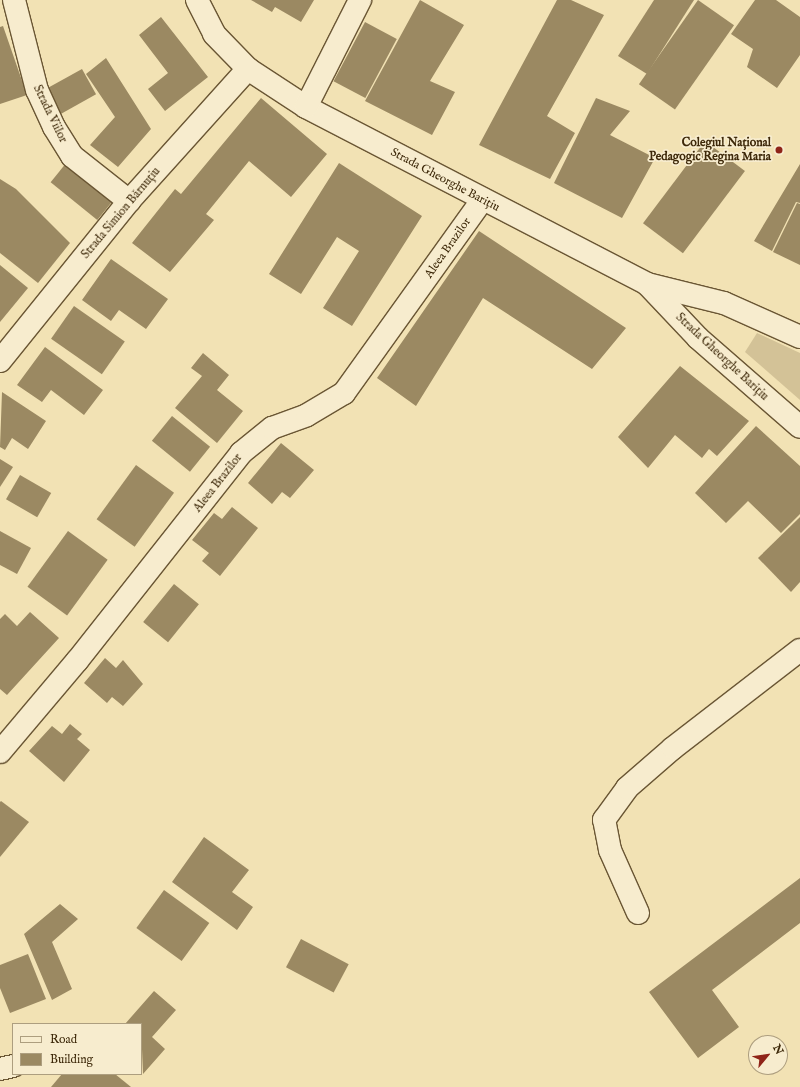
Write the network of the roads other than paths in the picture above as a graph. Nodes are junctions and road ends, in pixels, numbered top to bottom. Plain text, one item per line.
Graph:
1 (14, 0) edge
2 (197, 0) edge
3 (360, 0) edge
4 (248, 69) junction
5 (306, 107) junction
6 (482, 200) junction
7 (129, 201) junction
8 (647, 284) junction
9 (800, 337) edge
10 (0, 361) edge
11 (800, 427) edge
12 (800, 650) edge
13 (0, 752) edge
14 (638, 913) dead end
15 (12, 1066) edge
16 (0, 1069) edge

1 - 7 street, Strada Viilor
2 - 4 street, Strada Gheorghe Barițiu
3 - 5 street
4 - 5 street, Strada Gheorghe Barițiu
4 - 7 street, Strada Simion Bărnuțiu
5 - 6 street, Strada Gheorghe Barițiu
6 - 8 street, Strada Gheorghe Barițiu
6 - 13 street, Aleea Brazilor
7 - 10 street, Strada Simion Bărnuțiu
8 - 9 street, Strada Gheorghe Barițiu
8 - 11 street, Strada Gheorghe Barițiu
12 - 14 street
15 - 16 street

